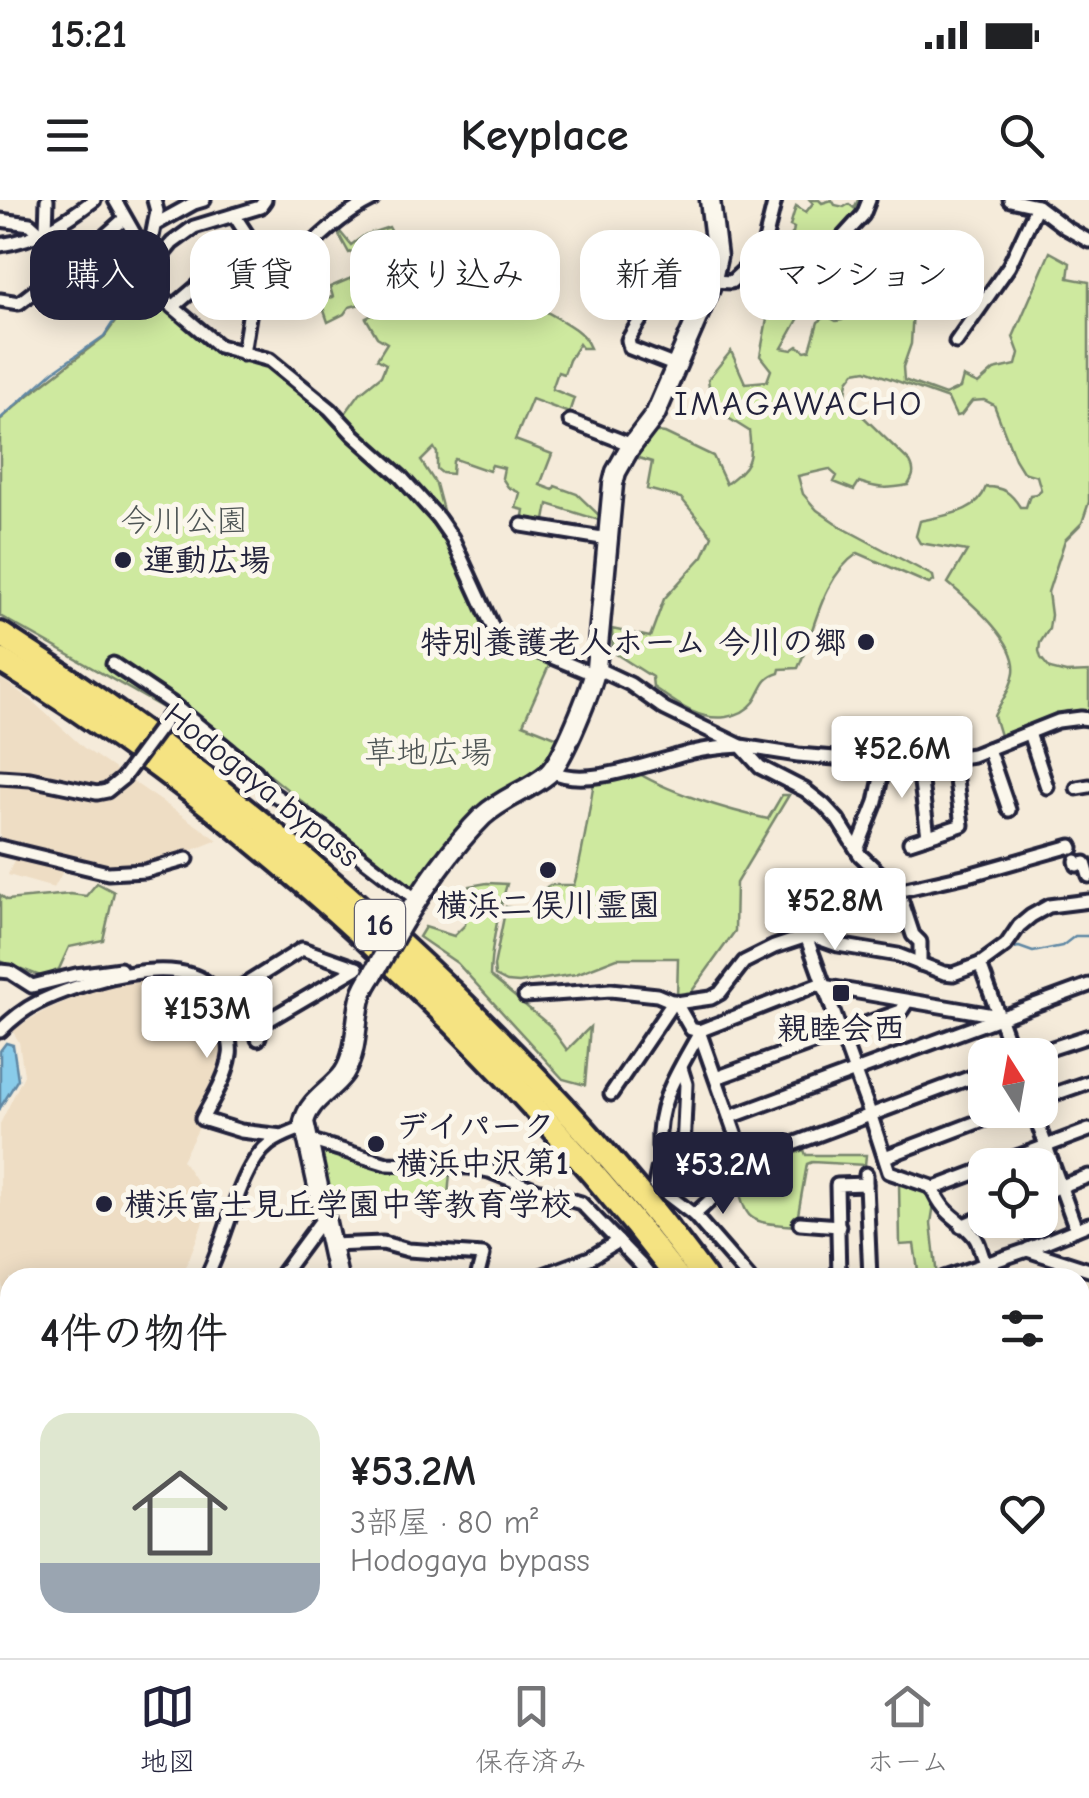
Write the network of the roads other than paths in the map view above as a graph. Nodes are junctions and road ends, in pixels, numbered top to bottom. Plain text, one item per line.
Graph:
1 (48, 200) edge
2 (77, 200) edge
3 (94, 200) edge
4 (114, 200) edge
5 (154, 200) edge
6 (204, 200) edge
7 (265, 200) edge
8 (372, 200) edge
9 (710, 200) edge
10 (775, 200) edge
11 (869, 200) edge
12 (1010, 200) edge
13 (1036, 206) junction
14 (74, 215) junction
15 (234, 215) junction
16 (124, 218) junction
17 (0, 220) edge
18 (156, 224) junction
19 (41, 230) edge
20 (43, 230) edge
21 (46, 230) edge
22 (131, 230) edge
23 (155, 230) edge
24 (714, 230) edge
25 (849, 230) edge
26 (30, 238) edge
27 (1089, 241) edge
28 (170, 245) edge
29 (1, 250) edge
30 (720, 284) edge
31 (0, 300) edge
32 (170, 305) edge
33 (173, 308) junction
34 (640, 320) edge
35 (696, 320) edge
36 (956, 342) dead end
37 (243, 354) junction
38 (676, 366) junction
39 (570, 420) dead end
40 (632, 445) junction
41 (522, 525) dead end
42 (608, 539) junction
43 (0, 634) edge
44 (0, 660) edge
45 (112, 664) dead end
46 (595, 671) junction
47 (174, 710) junction
48 (1089, 719) edge
49 (1029, 734) junction
50 (741, 746) junction
51 (988, 749) junction
52 (953, 758) junction
53 (918, 760) junction
54 (884, 762) junction
55 (552, 770) junction
56 (0, 777) edge
57 (1046, 787) dead end
58 (1009, 810) dead end
59 (928, 836) junction
60 (910, 842) dead end
61 (0, 847) edge
62 (856, 850) junction
63 (187, 860) dead end
64 (1089, 876) edge
65 (782, 878) dead end
66 (897, 891) junction
67 (417, 900) junction
68 (1089, 901) edge
69 (808, 935) junction
70 (920, 964) junction
71 (980, 964) junction
72 (158, 970) junction
73 (0, 972) edge
74 (367, 973) junction
75 (1089, 985) edge
76 (825, 986) junction
77 (525, 996) dead end
78 (675, 1002) junction
79 (906, 1002) junction
80 (999, 1016) junction
81 (265, 1022) junction
82 (0, 1031) edge
83 (700, 1032) junction
84 (841, 1033) junction
85 (1089, 1036) edge
86 (1007, 1038) edge
87 (258, 1039) dead end
88 (1058, 1046) edge
89 (680, 1068) junction
90 (856, 1073) junction
91 (716, 1078) junction
92 (968, 1079) edge
93 (1089, 1082) edge
94 (1058, 1093) edge
95 (610, 1094) dead end
96 (871, 1116) junction
97 (730, 1117) junction
98 (968, 1128) edge
99 (1040, 1128) edge
100 (1089, 1130) edge
101 (305, 1133) junction
102 (282, 1136) junction
103 (1046, 1145) junction
104 (684, 1148) junction
105 (1038, 1148) edge
106 (885, 1164) junction
107 (658, 1170) dead end
108 (682, 1172) dead end
109 (968, 1175) edge
110 (1089, 1176) edge
111 (726, 1186) dead end
112 (1061, 1186) junction
113 (1058, 1187) edge
114 (932, 1189) junction
115 (694, 1215) junction
116 (324, 1217) junction
117 (800, 1223) dead end
118 (968, 1223) edge
119 (839, 1226) junction
120 (961, 1226) junction
121 (1083, 1227) edge
122 (618, 1241) junction
123 (331, 1245) junction
124 (1027, 1250) junction
125 (1064, 1262) junction
126 (987, 1265) junction
127 (211, 1268) edge
128 (286, 1268) edge
129 (336, 1268) edge
130 (480, 1268) edge
131 (563, 1268) edge
132 (642, 1268) edge
133 (670, 1268) edge
134 (697, 1268) edge
135 (740, 1268) edge
136 (840, 1268) edge
137 (870, 1268) edge
138 (977, 1268) edge
139 (1062, 1268) edge
140 (1083, 1268) edge

1 - 20 street
2 - 14 street
3 - 14 street
4 - 16 street
5 - 18 street
6 - 18 street
7 - 15 street
8 - 37 street
9 - 24 street
10 - 30 street
11 - 25 street
12 - 13 street
13 - 27 street
13 - 36 street
14 - 21 street
15 - 28 street
15 - 33 street
16 - 22 street
16 - 31 street
17 - 19 street
18 - 23 street
26 - 29 street
32 - 33 street
33 - 37 street
34 - 38 street
35 - 38 street
37 - 46 street
38 - 40 street
39 - 40 street
40 - 42 street
41 - 42 street
42 - 46 street
43 - 134 highway, Hodogaya bypass / 16
44 - 133 highway, Hodogaya bypass / 16
45 - 47 street
46 - 50 street
46 - 55 street
47 - 56 street, bridge
47 - 67 street
48 - 49 street
49 - 51 street
49 - 57 street
50 - 54 street
50 - 55 street
50 - 62 street
51 - 52 street
51 - 58 street
52 - 53 street
52 - 59 street
53 - 54 street
53 - 59 street
54 - 62 street
55 - 67 street
59 - 60 street
61 - 63 street
62 - 66 street
64 - 66 street
65 - 69 street
66 - 70 street
67 - 74 street, bridge
68 - 71 street
69 - 70 street
69 - 76 street
69 - 78 street
70 - 71 street
71 - 80 street
72 - 73 street
72 - 82 street
72 - 102 street
74 - 81 street
74 - 81 street
74 - 101 street
75 - 80 street
76 - 79 street
76 - 83 street
76 - 84 street
77 - 78 street
78 - 83 street
78 - 95 street
79 - 80 street
79 - 84 street
80 - 86 street
80 - 90 street
81 - 87 street
83 - 89 street
83 - 91 street
84 - 90 street
84 - 91 street
85 - 88 street
89 - 104 street
89 - 104 street
90 - 96 street
90 - 97 street
91 - 97 street
92 - 96 street
93 - 94 street
96 - 97 street
96 - 106 street
98 - 106 street
99 - 103 street
100 - 103 street
101 - 102 street
101 - 116 street
101 - 122 street
102 - 127 street
103 - 105 street
103 - 112 street
104 - 108 street
106 - 114 street
107 - 115 street
109 - 114 street
110 - 112 street
111 - 115 street
112 - 113 street
112 - 121 street
114 - 120 street
115 - 135 street
116 - 123 street
116 - 128 street
117 - 119 street
118 - 120 street
119 - 136 street
119 - 137 street
120 - 126 street
121 - 124 street
122 - 131 street
122 - 132 street
123 - 129 street
123 - 130 street
124 - 125 street
124 - 126 street
125 - 139 street
125 - 140 street
126 - 138 street

